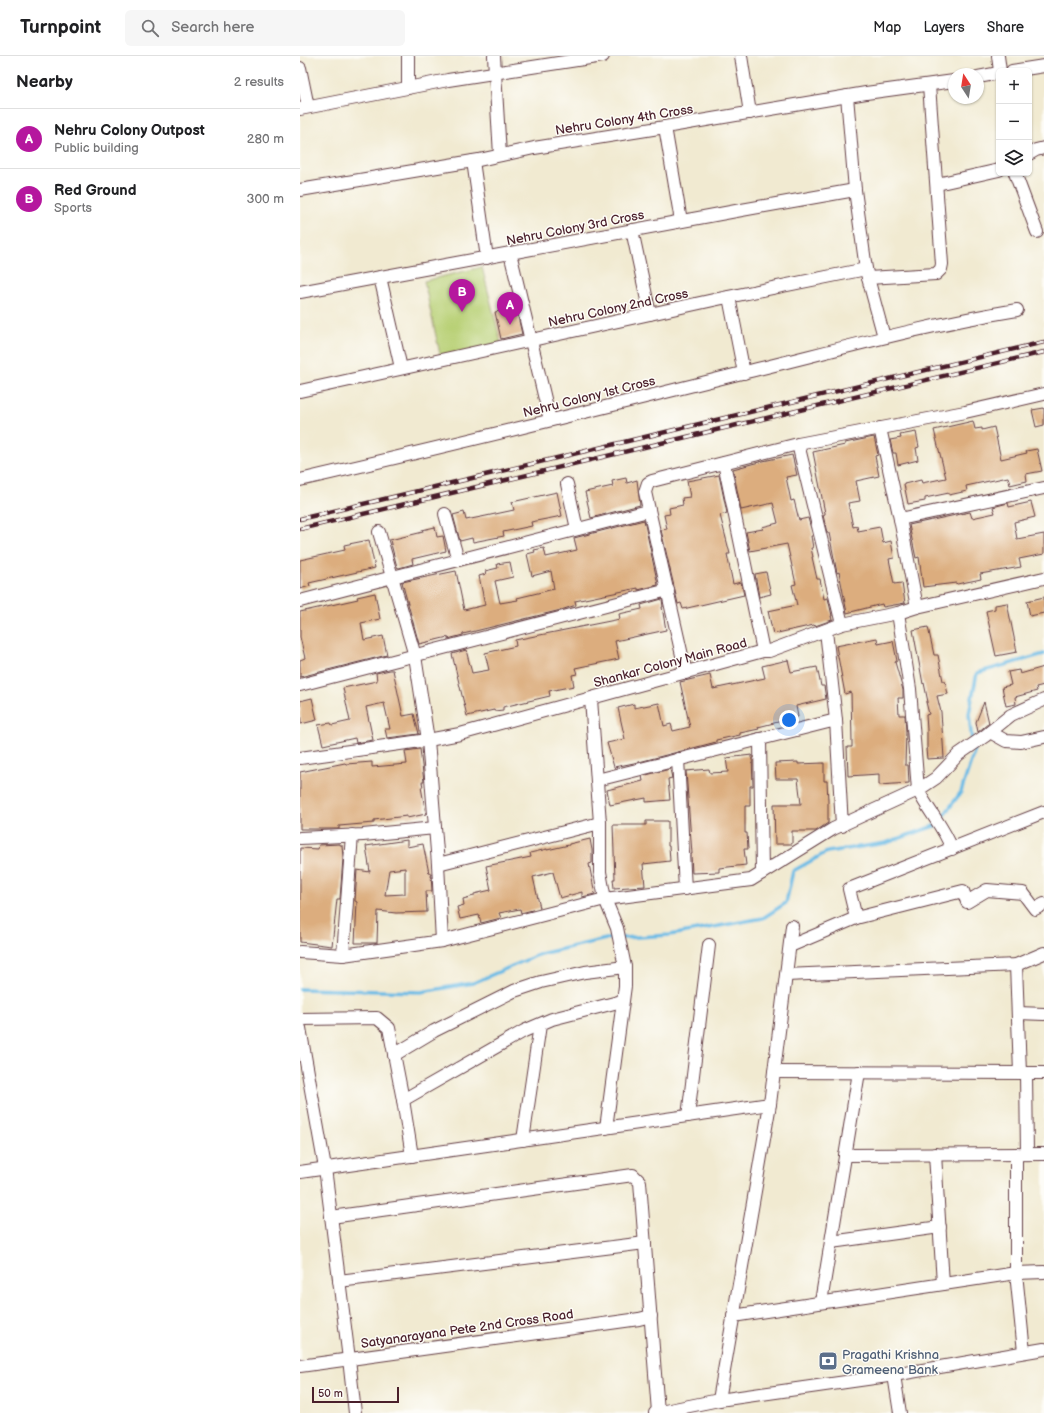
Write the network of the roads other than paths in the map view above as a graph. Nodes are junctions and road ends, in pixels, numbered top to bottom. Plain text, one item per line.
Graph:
1 (408, 56) edge
2 (494, 56) edge
3 (603, 56) edge
4 (741, 56) edge
5 (998, 56) edge
6 (580, 58) edge
7 (1044, 66) edge
8 (300, 68) edge
9 (1000, 68) edge
10 (1031, 68) edge
11 (494, 72) junction
12 (996, 73) edge
13 (984, 76) edge
14 (948, 82) edge
15 (929, 86) junction
16 (408, 88) junction
17 (847, 96) junction
18 (304, 108) edge
19 (750, 113) junction
20 (665, 127) junction
21 (1044, 148) edge
22 (1032, 152) edge
23 (500, 155) junction
24 (472, 161) junction
25 (996, 171) edge
26 (1016, 176) edge
27 (937, 184) junction
28 (300, 190) edge
29 (855, 190) junction
30 (681, 221) junction
31 (632, 230) junction
32 (1037, 232) dead end
33 (510, 253) junction
34 (487, 258) junction
35 (867, 274) junction
36 (380, 277) junction
37 (300, 292) edge
38 (729, 297) junction
39 (1017, 310) dead end
40 (650, 314) junction
41 (884, 337) junction
42 (531, 340) junction
43 (401, 368) junction
44 (744, 373) junction
45 (300, 391) edge
46 (1044, 394) edge
47 (550, 420) junction
48 (880, 428) junction
49 (798, 444) junction
50 (724, 464) junction
51 (300, 480) edge
52 (567, 484) dead end
53 (1044, 488) edge
54 (648, 510) junction
55 (445, 514) dead end
56 (900, 519) junction
57 (577, 530) junction
58 (379, 532) dead end
59 (458, 560) junction
60 (393, 577) junction
61 (1044, 578) edge
62 (668, 590) junction
63 (300, 601) edge
64 (917, 607) junction
65 (898, 613) junction
66 (842, 624) junction
67 (826, 631) junction
68 (763, 651) junction
69 (415, 656) junction
70 (686, 673) junction
71 (300, 685) edge
72 (590, 699) junction
73 (1044, 700) edge
74 (836, 720) junction
75 (987, 734) junction
76 (1044, 737) edge
77 (760, 739) junction
78 (428, 740) junction
79 (300, 758) edge
80 (678, 759) junction
81 (596, 780) junction
82 (918, 790) junction
83 (1044, 812) edge
84 (600, 823) junction
85 (842, 826) junction
86 (435, 828) junction
87 (352, 835) junction
88 (300, 838) edge
89 (952, 849) junction
90 (438, 864) junction
91 (762, 873) junction
92 (685, 889) junction
93 (605, 899) junction
94 (1044, 904) edge
95 (856, 918) junction
96 (792, 926) dead end
97 (442, 941) junction
98 (709, 945) dead end
99 (790, 946) junction
100 (300, 952) edge
101 (1044, 953) edge
102 (343, 955) junction
103 (1016, 965) junction
104 (625, 967) junction
105 (786, 975) junction
106 (622, 1001) junction
107 (1018, 1013) junction
108 (1044, 1014) edge
109 (300, 1019) edge
110 (540, 1025) junction
111 (300, 1028) edge
112 (394, 1055) junction
113 (774, 1072) junction
114 (858, 1072) junction
115 (1023, 1073) junction
116 (1044, 1073) edge
117 (404, 1100) junction
118 (770, 1104) junction
119 (688, 1116) junction
120 (606, 1128) junction
121 (523, 1140) junction
122 (935, 1154) junction
123 (1021, 1154) junction
124 (1044, 1154) edge
125 (845, 1155) junction
126 (412, 1156) junction
127 (325, 1168) junction
128 (300, 1172) edge
129 (331, 1217) junction
130 (940, 1227) junction
131 (831, 1242) junction
132 (644, 1243) junction
133 (1044, 1272) edge
134 (1016, 1273) junction
135 (339, 1281) junction
136 (943, 1284) junction
137 (821, 1302) junction
138 (651, 1316) junction
139 (733, 1316) junction
140 (1044, 1349) edge
141 (1024, 1352) junction
142 (350, 1359) junction
143 (300, 1366) edge
144 (894, 1375) junction
145 (719, 1400) junction
146 (355, 1413) edge
147 (657, 1413) edge
148 (900, 1413) edge

1 - 16 street
2 - 11 street
3 - 6 street
4 - 19 street
5 - 9 street
6 - 11 street
7 - 10 street
8 - 18 street
11 - 16 street
11 - 23 street
12 - 13 street
14 - 15 street, Nehru Colony 4th Cross
15 - 17 street, Nehru Colony 4th Cross
15 - 27 street
16 - 18 street
17 - 19 street, Nehru Colony 4th Cross
17 - 29 street
19 - 20 street, Nehru Colony 4th Cross
20 - 23 street, Nehru Colony 4th Cross
20 - 30 street
21 - 22 street
23 - 24 street, Nehru Colony 4th Cross
24 - 28 street, Nehru Colony 4th Cross
24 - 34 street
25 - 27 street
26 - 32 street
27 - 35 street, Nehru Colony 2nd Cross
29 - 30 street, Nehru Colony 3rd Cross
29 - 35 street
30 - 31 street, Nehru Colony 3rd Cross
31 - 33 street, Nehru Colony 3rd Cross
31 - 40 street
33 - 34 street, Nehru Colony 3rd Cross
33 - 42 street
34 - 36 street, Nehru Colony 3rd Cross
35 - 38 street, Nehru Colony 2nd Cross
35 - 41 street
36 - 37 street, Nehru Colony 3rd Cross
36 - 43 street
38 - 40 street, Nehru Colony 2nd Cross
38 - 44 street
39 - 41 street, Nehru Colony 1st Cross
40 - 42 street, Nehru Colony 2nd Cross
41 - 44 street, Nehru Colony 1st Cross
42 - 43 street, Nehru Colony 2nd Cross
42 - 47 street
43 - 45 street, Nehru Colony 2nd Cross
44 - 47 street, Nehru Colony 1st Cross
46 - 48 street
47 - 51 street, Nehru Colony 1st Cross
48 - 49 street
48 - 56 street
49 - 50 street
49 - 66 street
50 - 54 street
50 - 68 street
52 - 57 street
53 - 56 street
54 - 57 street
54 - 62 street
55 - 59 street
56 - 64 street
57 - 59 street
58 - 60 street
59 - 60 street
60 - 63 street
60 - 69 street
61 - 64 street, Shankar Colony Main Road
62 - 69 street
62 - 70 street
64 - 65 street, Shankar Colony Main Road
65 - 66 street, Shankar Colony Main Road
65 - 82 street
66 - 67 street, Shankar Colony Main Road
67 - 68 street, Shankar Colony Main Road
67 - 74 street
68 - 70 street, Shankar Colony Main Road
69 - 71 street
69 - 78 street
70 - 72 street, Shankar Colony Main Road
72 - 78 street, Shankar Colony Main Road
72 - 81 street
73 - 75 street
74 - 77 street
74 - 85 street
75 - 76 street
75 - 82 street
77 - 80 street
77 - 91 street
78 - 79 street, Shankar Colony Main Road
78 - 86 street
80 - 81 street
80 - 92 street
81 - 84 street
82 - 85 street
82 - 89 street
83 - 89 street
84 - 90 street
84 - 93 street
85 - 91 street
86 - 87 street
86 - 90 street
87 - 88 street
87 - 102 street
89 - 95 street
90 - 97 street
91 - 92 street
92 - 93 street
93 - 97 street
93 - 104 street
94 - 95 street
95 - 99 street
96 - 99 street
97 - 102 street
98 - 119 street
99 - 105 street
100 - 102 street
101 - 103 street
103 - 105 street
103 - 107 street
104 - 106 street
104 - 112 street
105 - 113 street
106 - 110 street
106 - 120 street
107 - 108 street
107 - 115 street
109 - 112 street
110 - 117 street
110 - 121 street
111 - 127 street
112 - 117 street
113 - 114 street
113 - 118 street
114 - 115 street
114 - 125 street
115 - 116 street
115 - 123 street
117 - 126 street
118 - 119 street
118 - 139 street
119 - 120 street
120 - 121 street
121 - 126 street
122 - 123 street
122 - 125 street
122 - 130 street
123 - 124 street
123 - 134 street
125 - 131 street
126 - 127 street
127 - 128 street
127 - 129 street
129 - 132 street
129 - 135 street
130 - 131 street
130 - 136 street
131 - 137 street
132 - 135 street
132 - 138 street
133 - 134 street
134 - 136 street
134 - 141 street
135 - 142 street
136 - 137 street
137 - 139 street
138 - 142 street, Satyanarayana Pete 2nd Cross Road
138 - 147 street
139 - 145 street
140 - 141 street
141 - 144 street
142 - 143 street, Satyanarayana Pete 2nd Cross Road
142 - 146 street
144 - 145 street
144 - 148 street
145 - 147 street

